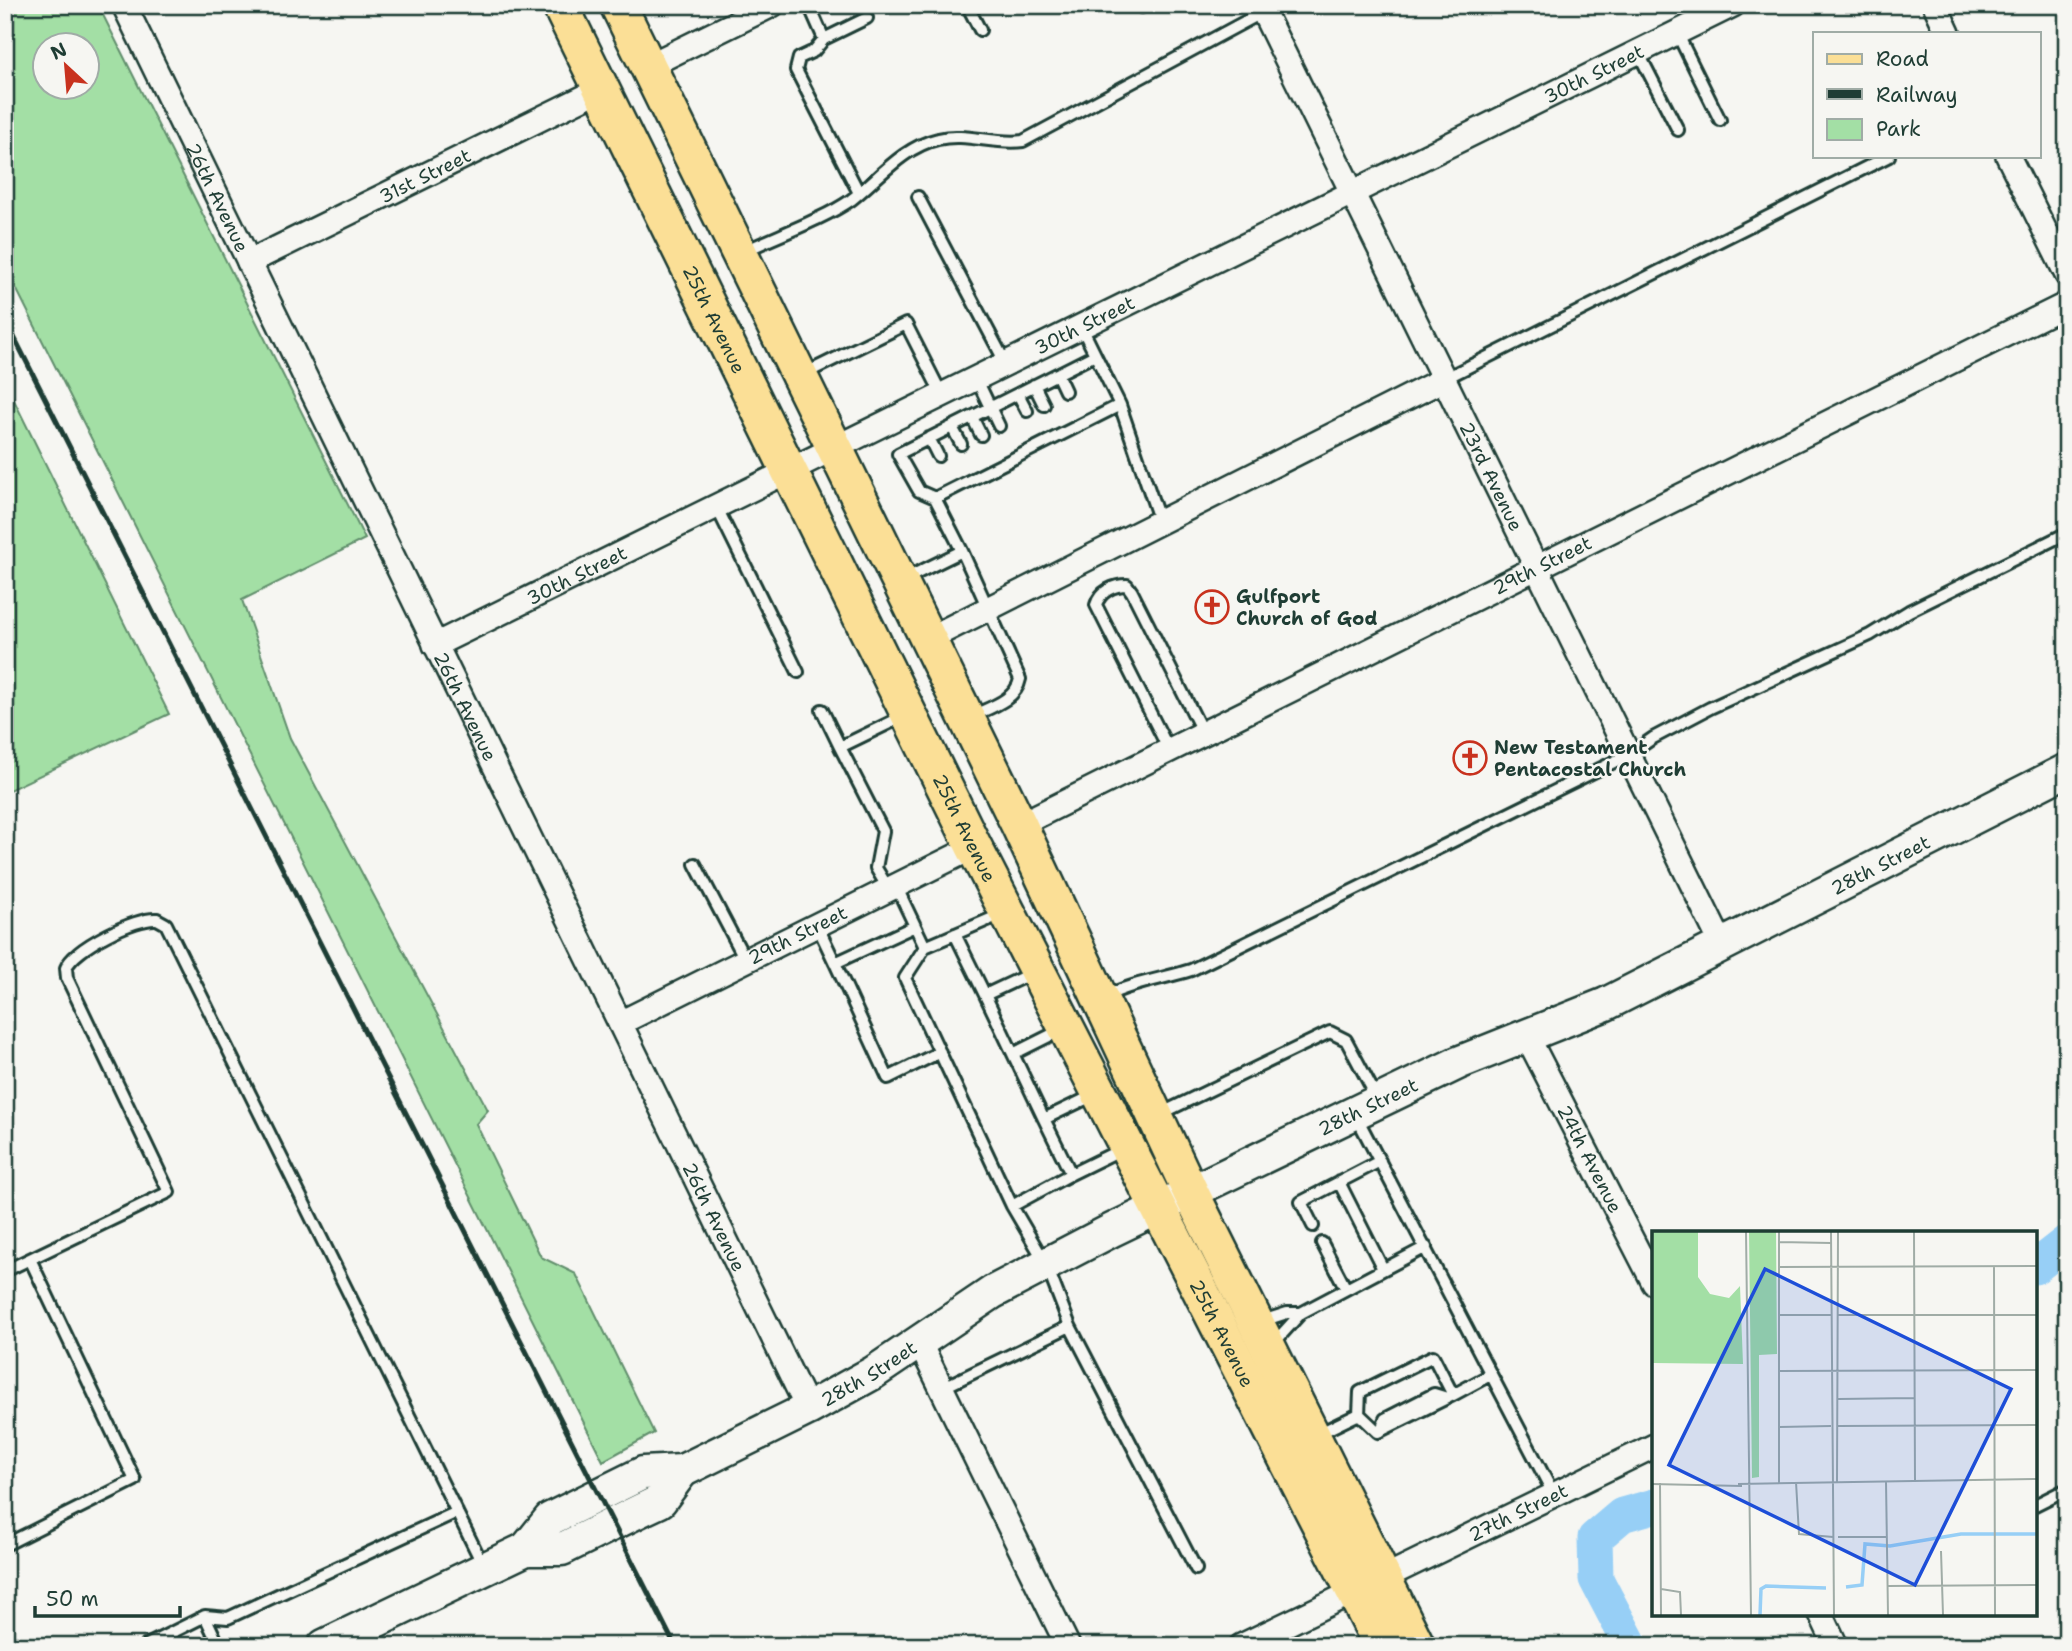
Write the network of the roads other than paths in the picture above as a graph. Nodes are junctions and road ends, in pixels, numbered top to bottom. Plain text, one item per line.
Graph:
1 (124, 5) edge
2 (560, 5) edge
3 (618, 5) edge
4 (772, 5) edge
5 (809, 5) edge
6 (967, 5) edge
7 (1733, 5) edge
8 (1935, 5) edge
9 (1262, 8) edge
10 (867, 19) dead end
11 (980, 30) dead end
12 (1948, 32) edge
13 (1676, 33) junction
14 (824, 39) junction
15 (1638, 52) junction
16 (648, 66) junction
17 (601, 89) junction
18 (1720, 120) dead end
19 (1678, 130) dead end
20 (1885, 158) edge
21 (2009, 158) edge
22 (859, 193) junction
23 (1352, 193) junction
24 (918, 197) dead end
25 (739, 254) junction
26 (249, 262) junction
27 (2067, 275) edge
28 (2067, 304) edge
29 (1081, 326) junction
30 (1095, 355) junction
31 (1006, 364) junction
32 (1057, 374) junction
33 (798, 377) junction
34 (976, 378) junction
35 (1444, 379) junction
36 (1034, 385) junction
37 (1065, 391) dead end
38 (1018, 394) junction
39 (942, 395) junction
40 (1044, 405) dead end
41 (1120, 405) junction
42 (990, 407) junction
43 (1027, 411) dead end
44 (972, 417) junction
45 (1054, 424) dead end
46 (999, 426) dead end
47 (952, 427) junction
48 (1037, 432) dead end
49 (981, 435) dead end
50 (1059, 436) junction
51 (929, 438) junction
52 (961, 444) dead end
53 (1042, 444) junction
54 (1010, 447) dead end
55 (833, 449) junction
56 (991, 455) dead end
57 (938, 456) dead end
58 (1016, 458) junction
59 (997, 467) junction
60 (788, 471) junction
61 (935, 498) junction
62 (716, 506) junction
63 (1160, 522) junction
64 (2067, 533) edge
65 (962, 551) junction
66 (1538, 567) junction
67 (900, 582) junction
68 (990, 608) junction
69 (928, 639) junction
70 (435, 645) junction
71 (798, 672) dead end
72 (822, 710) dead end
73 (908, 714) junction
74 (967, 719) junction
75 (1203, 733) junction
76 (840, 747) junction
77 (1169, 750) junction
78 (1630, 754) junction
79 (2067, 770) edge
80 (1020, 825) junction
81 (974, 847) junction
82 (695, 864) dead end
83 (892, 888) junction
84 (1007, 912) junction
85 (817, 925) junction
86 (915, 926) junction
87 (955, 934) junction
88 (925, 947) junction
89 (1723, 947) junction
90 (746, 961) junction
91 (835, 962) junction
92 (1036, 971) junction
93 (985, 995) junction
94 (1101, 998) junction
95 (620, 1023) junction
96 (1065, 1028) junction
97 (1527, 1036) junction
98 (940, 1052) junction
99 (1013, 1054) junction
100 (1100, 1093) junction
101 (1367, 1107) junction
102 (1156, 1116) junction
103 (1044, 1119) junction
104 (1128, 1146) junction
105 (1380, 1161) junction
106 (1071, 1174) junction
107 (1339, 1182) junction
108 (1191, 1193) junction
109 (1012, 1206) junction
110 (1159, 1208) junction
111 (1313, 1226) dead end
112 (1322, 1243) dead end
113 (1426, 1247) junction
114 (30, 1259) junction
115 (1046, 1264) junction
116 (1383, 1269) junction
117 (5, 1271) edge
118 (1652, 1279) edge
119 (1346, 1289) junction
120 (1301, 1312) junction
121 (1070, 1326) junction
122 (1262, 1336) junction
123 (918, 1340) junction
124 (1490, 1375) junction
125 (942, 1388) junction
126 (1450, 1397) junction
127 (808, 1409) junction
128 (1359, 1415) junction
129 (1313, 1436) junction
130 (1652, 1447) edge
131 (2067, 1489) edge
132 (1554, 1494) junction
133 (2037, 1504) edge
134 (457, 1512) junction
135 (5, 1545) edge
136 (484, 1567) junction
137 (1196, 1569) dead end
138 (1369, 1585) junction
139 (205, 1616) junction
140 (1822, 1616) edge
141 (1272, 1639) edge
142 (145, 1646) edge
143 (219, 1646) edge
144 (324, 1646) edge
145 (1068, 1646) edge
146 (1241, 1646) edge
147 (1382, 1646) edge
148 (1417, 1646) edge
149 (1836, 1646) edge

1 - 26 street, 26th Avenue
2 - 17 main road, 25th Avenue
3 - 16 main road, 25th Avenue
4 - 16 street
5 - 14 lane
6 - 11 lane
7 - 13 street, 30th Street
8 - 12 street
9 - 22 lane
9 - 23 street, 23rd Avenue
10 - 14 lane
13 - 15 street, 30th Street
13 - 18 lane
14 - 22 lane
15 - 19 lane
15 - 23 street, 30th Street
16 - 25 main road, 25th Avenue
17 - 26 street, 31st Street
17 - 60 main road, 25th Avenue
20 - 35 lane
21 - 27 street
22 - 25 lane
23 - 29 street, 30th Street
23 - 35 street, 23rd Avenue
24 - 31 lane
25 - 33 main road, 25th Avenue
26 - 70 street, 26th Avenue
28 - 66 street, 29th Street
29 - 30 lane
29 - 31 street, 30th Street
30 - 32 lane
30 - 41 lane
31 - 34 street, 30th Street
32 - 36 lane
32 - 37 lane
33 - 39 lane
33 - 55 main road, 25th Avenue
34 - 39 street, 30th Street
34 - 42 lane
35 - 63 street
35 - 66 street, 23rd Avenue
36 - 38 lane
36 - 40 lane
38 - 42 lane
38 - 43 lane
39 - 55 street, 30th Street
41 - 50 lane
41 - 63 lane
42 - 44 lane
42 - 46 lane
44 - 47 lane
44 - 49 lane
45 - 50 lane
47 - 51 lane
47 - 52 lane
48 - 53 lane
50 - 53 lane
51 - 57 lane
51 - 61 lane
53 - 58 lane
54 - 58 lane
55 - 60 street, 30th Street
55 - 67 main road, 25th Avenue
56 - 59 lane
58 - 59 lane
59 - 61 lane
60 - 62 street, 30th Street
60 - 73 main road, 25th Avenue
61 - 65 lane
62 - 70 street, 30th Street
62 - 71 lane
63 - 68 street
64 - 78 lane
65 - 67 lane
65 - 68 lane
66 - 75 street, 29th Street
66 - 78 street, 23rd Avenue
67 - 69 main road, 25th Avenue
68 - 69 street
68 - 74 lane
69 - 74 main road, 25th Avenue
70 - 95 street, 26th Avenue
72 - 76 lane
73 - 76 lane
73 - 81 main road, 25th Avenue
74 - 80 main road, 25th Avenue
75 - 77 street, 29th Street
75 - 77 lane
76 - 83 lane
77 - 80 street, 29th Street
78 - 89 street, 23rd Avenue
78 - 94 lane
79 - 89 main road, 28th Street
80 - 94 main road, 25th Avenue
81 - 83 street, 29th Street
81 - 84 main road, 25th Avenue
82 - 90 lane
83 - 85 street, 29th Street
83 - 86 lane
84 - 87 lane
84 - 92 main road, 25th Avenue
85 - 90 street, 29th Street
85 - 91 lane
86 - 88 lane
86 - 91 lane
87 - 88 lane
87 - 93 lane
88 - 98 lane
89 - 97 main road, 28th Street
90 - 95 street, 29th Street
91 - 98 lane
92 - 93 lane
92 - 96 main road, 25th Avenue
93 - 99 lane
94 - 102 main road, 25th Avenue
95 - 127 street, 26th Avenue
96 - 99 lane
96 - 100 main road, 25th Avenue
97 - 101 main road, 28th Street
97 - 118 street, 24th Avenue
98 - 109 lane
99 - 103 lane
100 - 103 lane
100 - 104 main road, 25th Avenue
101 - 102 lane
101 - 105 lane
101 - 108 main road, 28th Street
102 - 108 main road, 25th Avenue
103 - 106 lane
104 - 106 lane
104 - 110 main road, 25th Avenue
105 - 107 lane
105 - 113 lane
106 - 109 lane
107 - 111 lane
107 - 116 lane
108 - 110 main road, 28th Street
108 - 122 main road, 25th Avenue
109 - 115 lane
110 - 115 main road, 28th Street
110 - 138 main road, 25th Avenue
112 - 119 lane
113 - 116 lane
113 - 124 lane
114 - 117 lane
114 - 134 lane
114 - 135 lane
115 - 121 lane
115 - 123 main road, 28th Street
116 - 119 lane
119 - 120 lane
120 - 122 lane
120 - 122 lane
121 - 125 lane
121 - 137 lane
122 - 129 main road, 25th Avenue
123 - 125 street
123 - 127 main road, 28th Street
124 - 126 lane
124 - 132 lane
125 - 145 street
126 - 128 lane
126 - 128 lane
127 - 136 main road, 28th Street
128 - 129 lane
129 - 138 main road, 25th Avenue
130 - 132 street, 27th Street
131 - 133 lane
132 - 138 street, 27th Street
134 - 136 lane
134 - 139 lane
136 - 144 main road, 28th Street
138 - 141 street, 27th Street
138 - 147 main road, 25th Avenue
138 - 148 main road, 25th Avenue
139 - 142 lane
139 - 143 lane
140 - 149 street
141 - 146 street, 27th Street

